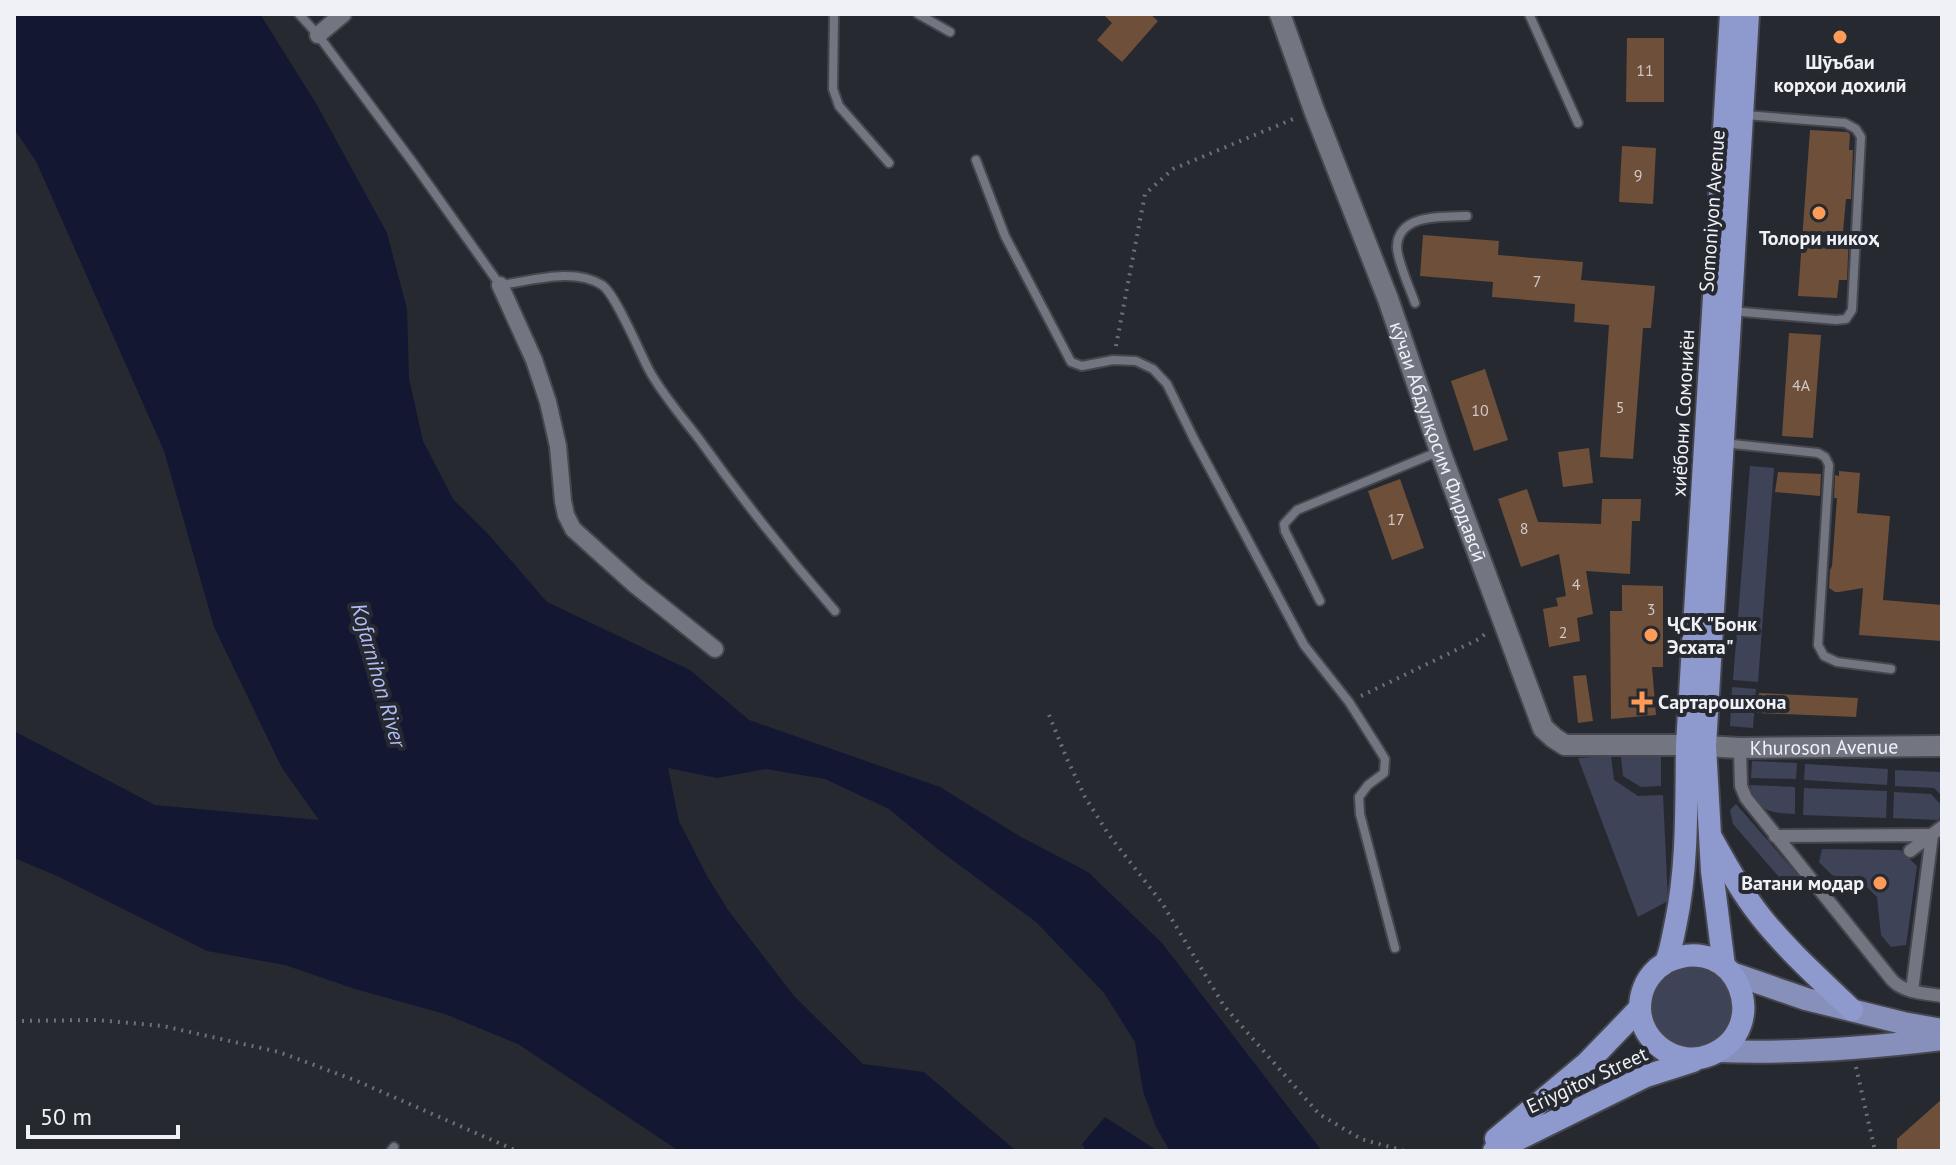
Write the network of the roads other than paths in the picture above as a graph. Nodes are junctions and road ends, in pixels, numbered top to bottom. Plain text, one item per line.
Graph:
1 (299, 14) edge
2 (343, 14) edge
3 (834, 14) edge
4 (918, 14) edge
5 (1280, 14) edge
6 (1529, 14) edge
7 (1731, 14) edge
8 (1748, 14) edge
9 (950, 32) dead end
10 (318, 35) junction
11 (1742, 115) junction
12 (1578, 123) dead end
13 (976, 160) dead end
14 (889, 163) dead end
15 (1467, 216) dead end
16 (500, 285) junction
17 (1415, 303) dead end
18 (1730, 311) junction
19 (1722, 443) junction
20 (1440, 451) junction
21 (1320, 601) dead end
22 (835, 611) dead end
23 (715, 649) dead end
24 (1891, 669) dead end
25 (1696, 746) junction
26 (1942, 746) edge
27 (1740, 748) junction
28 (1937, 831) edge
29 (1709, 833) junction
30 (1775, 836) junction
31 (1910, 851) dead end
32 (1395, 948) dead end
33 (1666, 962) junction
34 (1728, 969) junction
35 (1912, 991) junction
36 (1942, 996) edge
37 (1640, 1008) junction
38 (1852, 1010) junction
39 (1942, 1030) edge
40 (1942, 1039) edge
41 (1711, 1054) junction
42 (1481, 1151) edge
43 (1494, 1151) edge

1 - 10 lane
2 - 10 street
3 - 14 lane
4 - 9 lane
5 - 20 street, кӯчаи Абдулқосим Фирдавсӣ
6 - 12 lane
7 - 25 highway, хиёбони Сомониён
8 - 11 highway, Somoniyon Avenue
10 - 16 lane
11 - 18 highway, Somoniyon Avenue
11 - 18 lane
13 - 32 lane
15 - 17 lane
16 - 22 lane
16 - 23 street
18 - 19 highway, Somoniyon Avenue
19 - 24 lane
19 - 25 highway, Somoniyon Avenue
20 - 21 lane
20 - 25 street, кӯчаи Абдулқосим Фирдавсӣ
25 - 27 street, Khuroson Avenue
25 - 29 highway, хиёбони Сомониён
25 - 33 highway, хиёбони Сомониён
26 - 27 street, Khuroson Avenue
27 - 30 street
28 - 30 street
28 - 31 street
28 - 35 street
29 - 34 highway, хиёбони Сомониён
29 - 38 highway
30 - 35 street
33 - 34 highway
33 - 37 highway
34 - 38 main road
34 - 41 highway
35 - 36 street
37 - 41 highway
37 - 42 highway, Eriygitov Street
38 - 39 main road
40 - 41 main road
41 - 43 highway, Eriygitov Street

